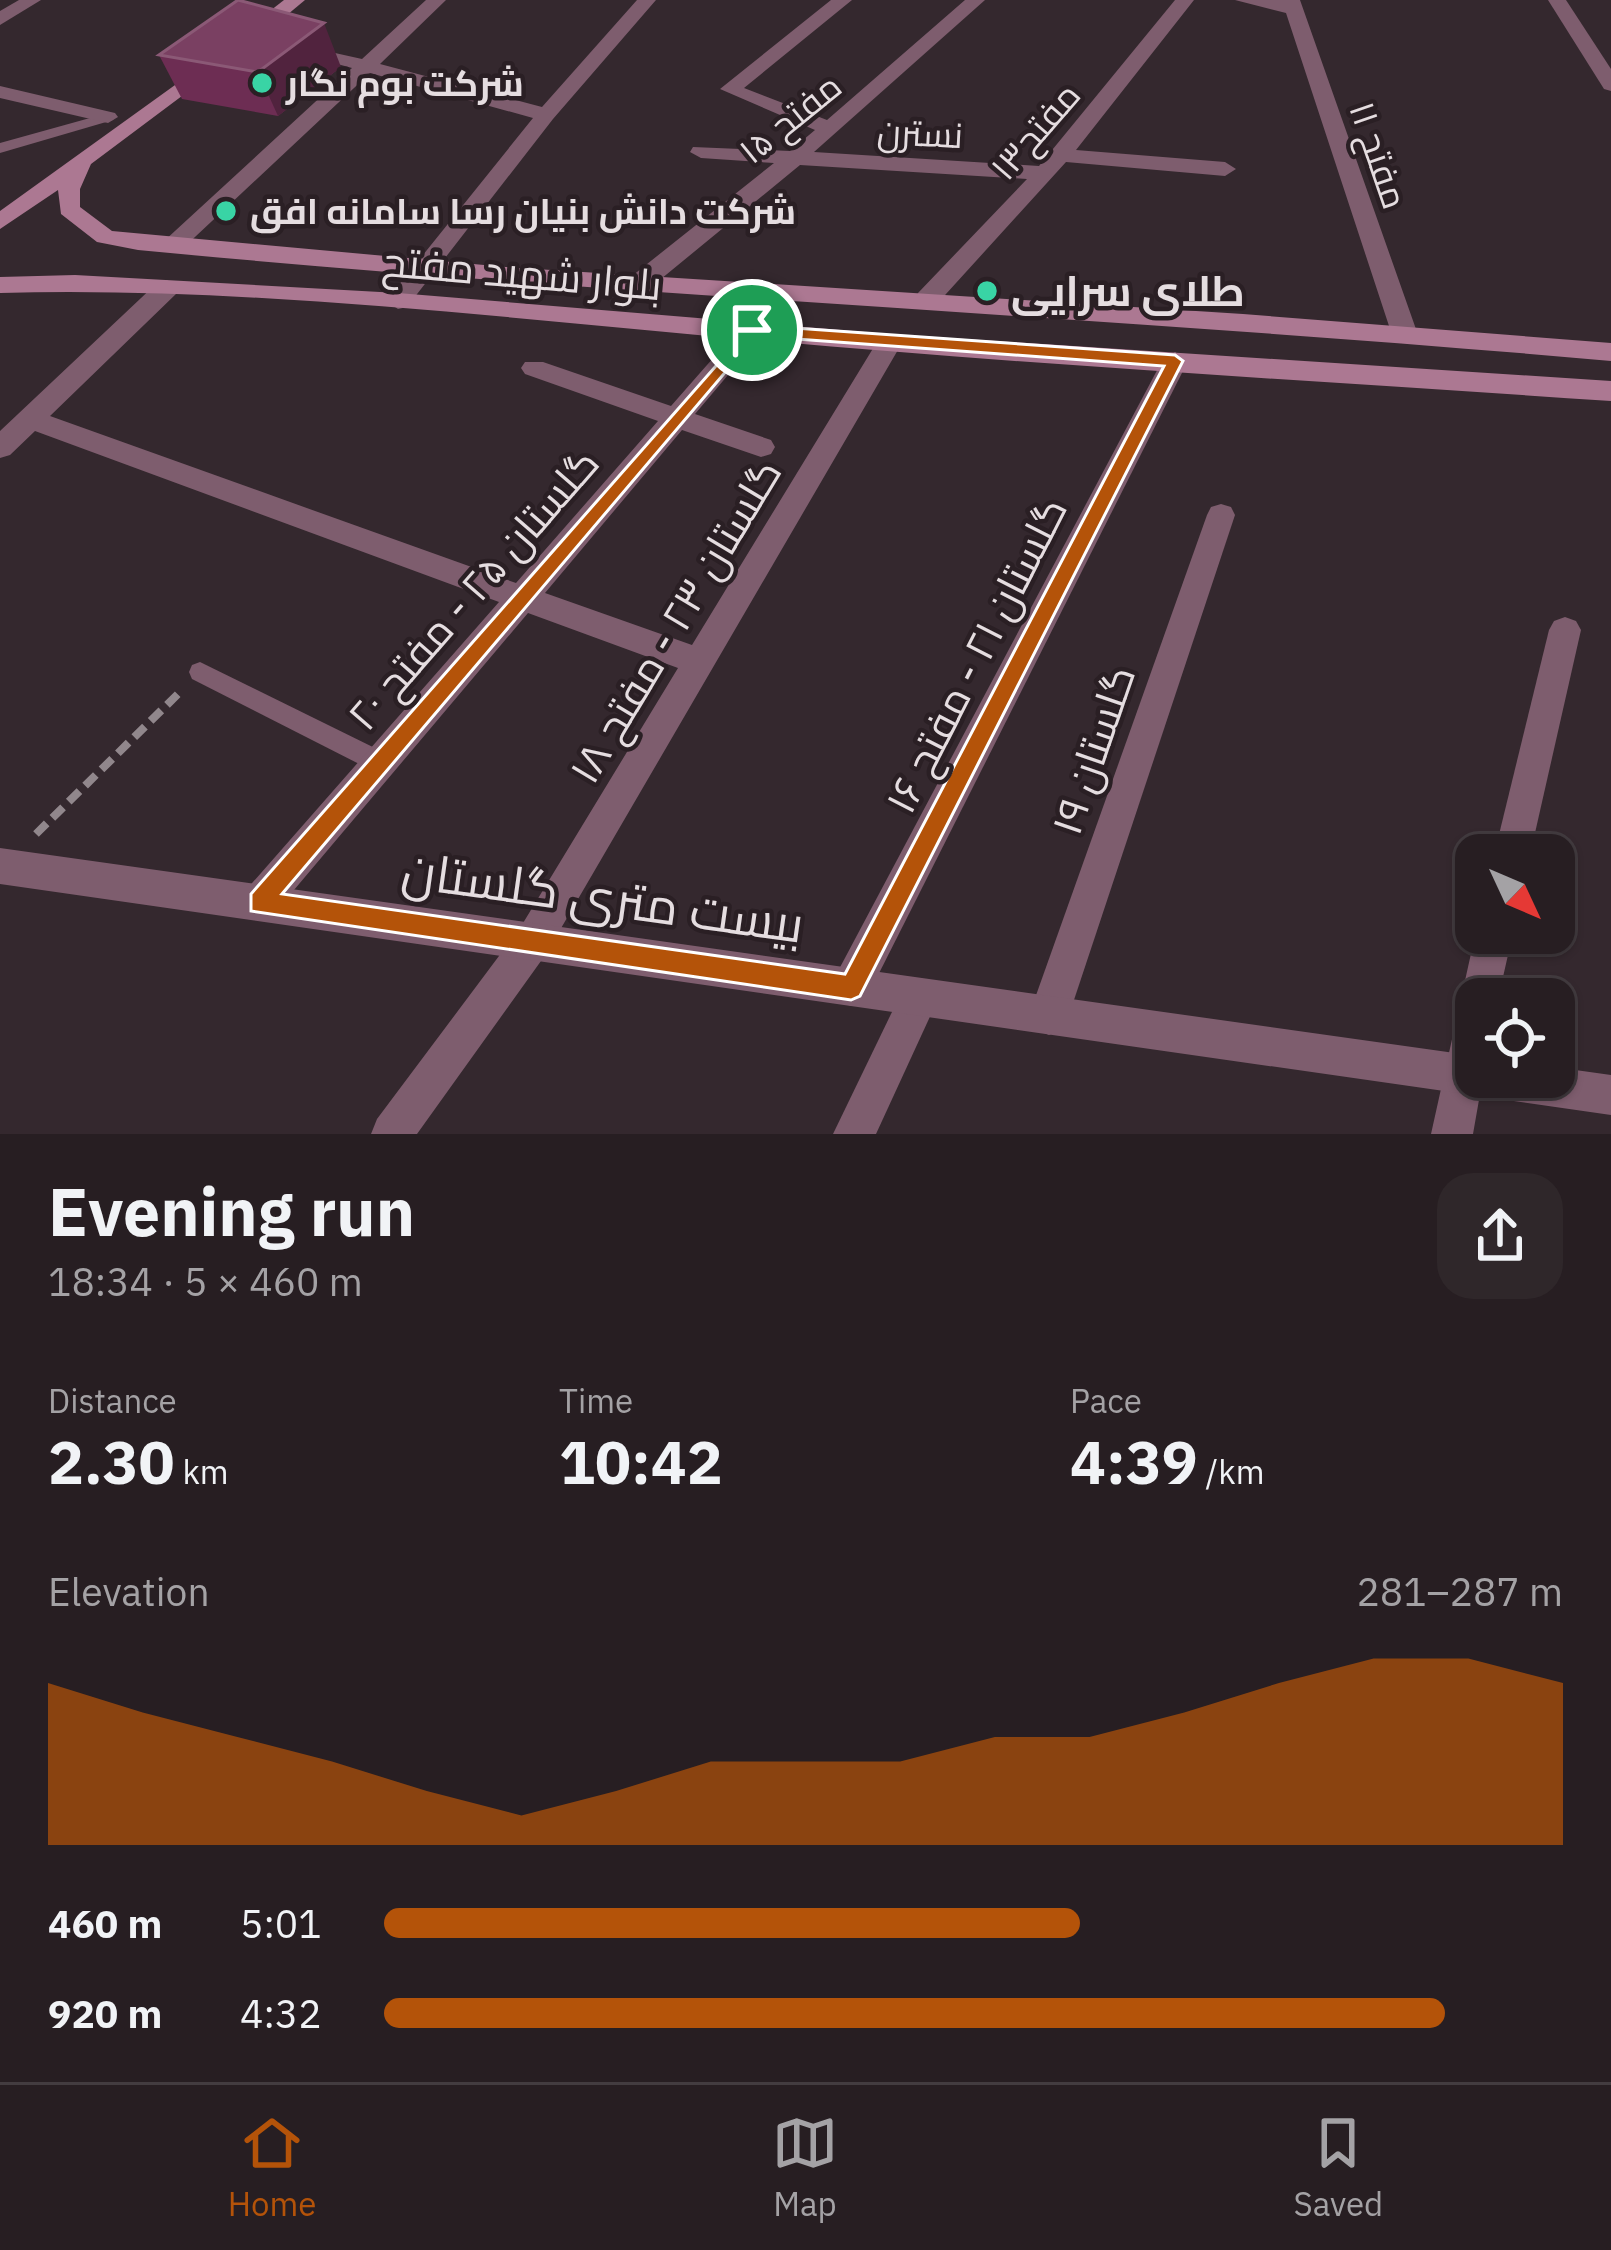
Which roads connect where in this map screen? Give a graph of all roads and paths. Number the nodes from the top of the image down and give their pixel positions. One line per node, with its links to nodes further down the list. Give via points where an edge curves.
1 (296, 0): 10 (main road)
2 (437, 0): 12 (street)
3 (647, 0): 15 (street)
4 (843, 0): 17 (street, via 730,89)
5 (976, 0): 17 (street, مفتح ۱۵)
6 (1185, 0): 20 (street, مفتح۱۳)
7 (1244, 0): 9 (street)
8 (1557, 0): 13 (street)
9 (1292, 4): 35 (street, مفتح ۱۱)
10 (251, 34): 12 (street); 21 (main road)
11 (203, 43): 16 (main road)
12 (364, 65): 15 (street); 27 (street)
13 (1611, 85)
14 (0, 92): 16 (street)
15 (546, 115): 28 (street)
16 (109, 117): 18 (lane); 25 (main road)
17 (830, 129): 22 (street, مفتح ۱۵)
18 (0, 148)
19 (701, 152): 22 (street, نسترن)
20 (1061, 155): 23 (street); 24 (street, مفتح۱۳)
21 (83, 159): 26 (main road); 27 (main road, بلوار شهید مفتح, via 68,209 105,237)
22 (793, 159): 24 (street, نسترن); 29 (street, مفتح ۱۵)
23 (1225, 169)
24 (1044, 173): 32 (street, مفتح۱۳)
25 (0, 196)
26 (0, 222)
27 (171, 247): 28 (main road, بلوار شهید مفتح)
28 (425, 266): 29 (main road, بلوار شهید مفتح); 33 (street)
29 (641, 282): 32 (main road, بلوار شهید مفتح)
30 (0, 285): 31 (main road, بلوار شهید مفتح)
31 (167, 289): 33 (main road, بلوار شهید مفتح); 42 (street)
32 (926, 299): 35 (main road, بلوار شهید مفتح)
33 (398, 301): 34 (main road, بلوار شهید مفتح)
34 (752, 330): 36 (main road, بلوار شهید مفتح); 41 (street, گلستان ۲۵ - مفتح ۲۰)
35 (1404, 332): 37 (main road, بلوار شهید مفتح)
36 (890, 343): 38 (main road, بلوار شهید مفتح); 48 (street, گلستان ۲۳ - مفتح ۱۸)
37 (1611, 352)
38 (1175, 361): 40 (main road, بلوار شهید مفتح); 55 (street, گلستان ۲۱ - مفتح ۱۶)
39 (534, 368): 41 (street)
40 (1611, 391)
41 (677, 418): 43 (street); 46 (street, گلستان ۲۵ - مفتح ۲۰)
42 (30, 419): 44 (street); 46 (street)
43 (761, 447)
44 (0, 448)
45 (1221, 515): 57 (street, گلستان ۱۹)
46 (521, 598): 48 (street); 50 (street, گلستان ۲۵ - مفتح ۲۰)
47 (1565, 630): 51 (street)
48 (699, 662): 54 (street, گلستان ۲۳ - مفتح ۱۸)
49 (200, 672): 50 (lane); 52 (path)
50 (379, 762): 53 (street, گلستان ۲۵ - مفتح ۲۰)
51 (1517, 834)
52 (1, 867): 53 (street, بیست متری گلستان)
53 (259, 903): 54 (street, بیست متری گلستان)
54 (533, 941): 55 (street, بیست متری گلستان); 62 (street, گلستان ۲۳ - مفتح ۱۸)
55 (851, 987): 56 (street, بیست متری گلستان)
56 (920, 997): 57 (street, بیست متری گلستان); 63 (street)
57 (1049, 1015): 58 (street, بیست متری گلستان)
58 (1455, 1073)
59 (1575, 1090): 60 (street, بیست متری گلستان)
60 (1611, 1095)
61 (1466, 1098): 64 (street)
62 (392, 1134)
63 (854, 1134)
64 (1452, 1134)

